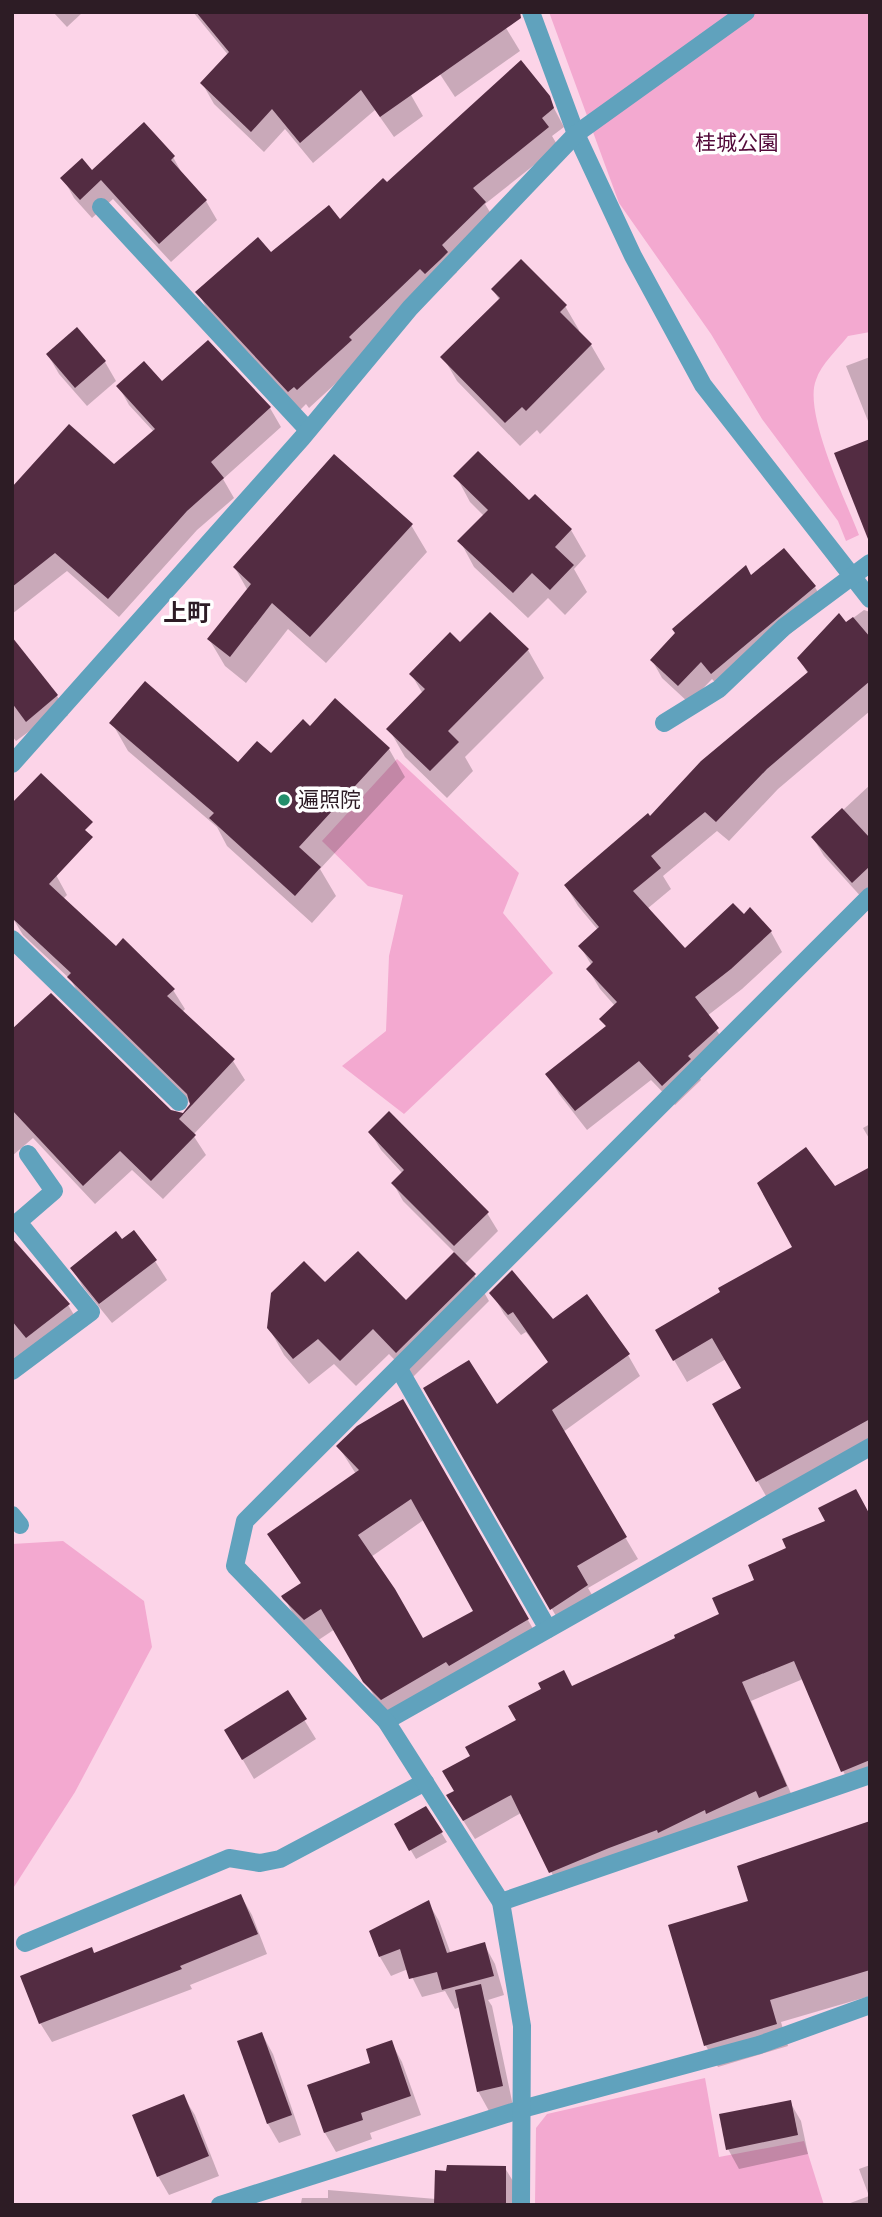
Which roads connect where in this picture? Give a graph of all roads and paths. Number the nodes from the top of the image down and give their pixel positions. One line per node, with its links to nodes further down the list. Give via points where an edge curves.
1 (531, 12): 3 (street)
2 (746, 12): 3 (street)
3 (576, 134): 5 (street, via 410,308); 7 (street, via 633,256 703,385)
4 (101, 207): 5 (street)
5 (308, 430): 10 (street)
6 (870, 563): 7 (street)
7 (851, 575): 8 (street); 9 (street, via 783,628 719,690)
8 (870, 599)
9 (664, 723)
10 (12, 764)
11 (870, 897): 15 (street)
12 (12, 939): 13 (street)
13 (179, 1102)
14 (28, 1154): 16 (street, via 54,1191 18,1222 91,1312)
15 (399, 1369): 18 (street); 19 (street, via 245,1521 235,1566)
16 (12, 1371)
17 (870, 1447): 18 (street)
18 (548, 1629): 19 (street)
19 (386, 1721): 21 (street)
20 (870, 1775): 22 (street)
21 (425, 1782): 22 (street); 23 (street, via 280,1858 260,1863 229,1858)
22 (501, 1902): 25 (street, via 522,2026)
23 (25, 1943)
24 (870, 2005): 25 (street, via 759,2045)
25 (522, 2109): 26 (street); 27 (street)
26 (220, 2205)
27 (521, 2205)

